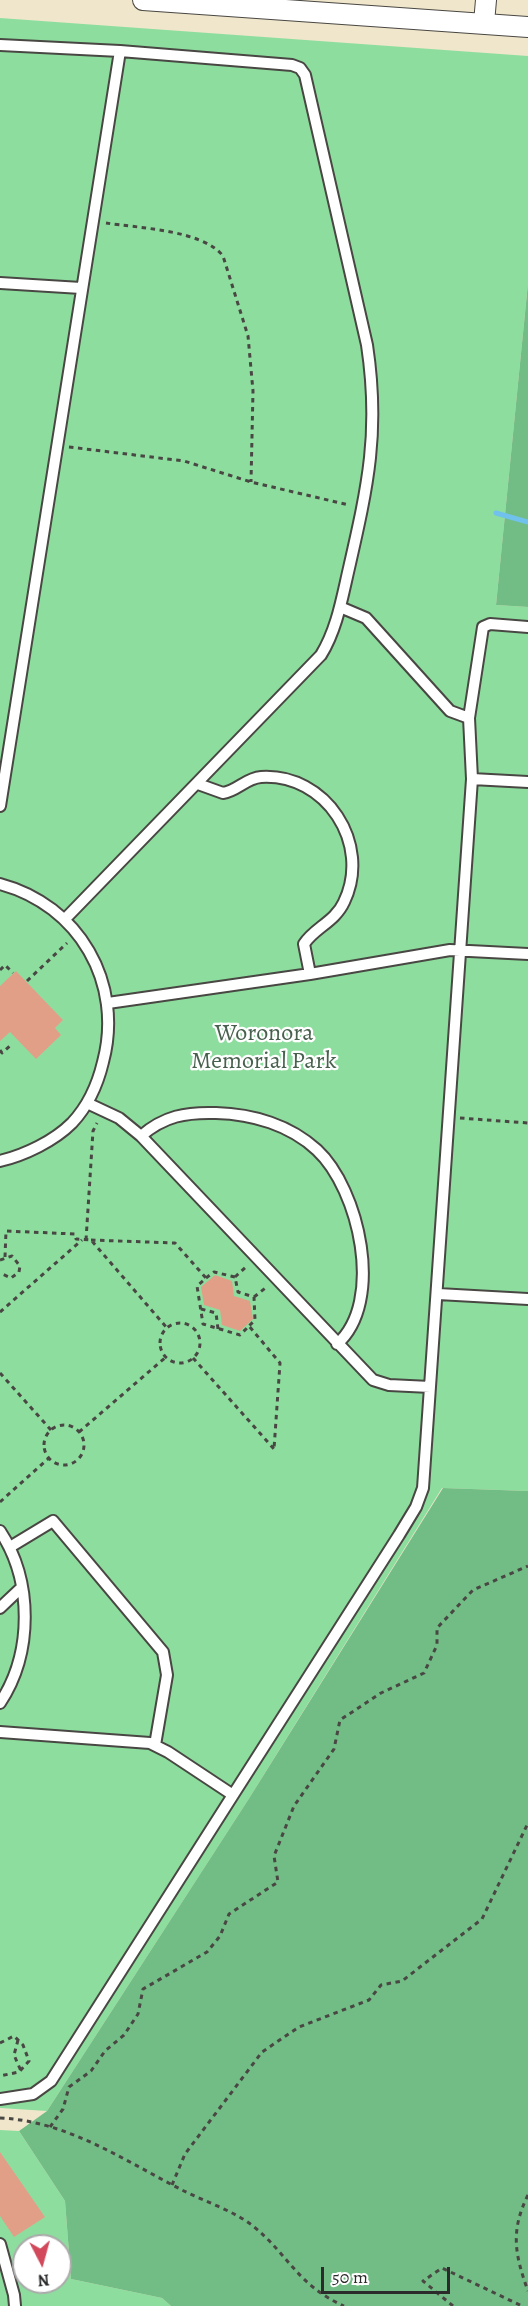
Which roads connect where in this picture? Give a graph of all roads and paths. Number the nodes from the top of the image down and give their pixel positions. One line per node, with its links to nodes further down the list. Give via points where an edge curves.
1 (143, 0): 3 (street)
2 (486, 0): 3 (street)
3 (484, 23): 4 (street)
4 (528, 27)
5 (0, 45): 6 (lane)
6 (120, 51): 7 (lane); 12 (lane, via 292,65 305,75 372,378 373,446)
7 (92, 220): 9 (lane); 11 (path, via 198,238 223,256 248,336 253,391)
8 (0, 283): 9 (lane)
9 (81, 288): 10 (lane)
10 (57, 446): 11 (path, via 184,461); 19 (lane)
11 (251, 482): 12 (path)
12 (363, 508): 13 (lane)
13 (340, 607): 15 (lane, via 366,618 450,711); 18 (lane, via 330,638 312,667)
14 (528, 627): 15 (lane, via 483,627)
15 (469, 718): 16 (lane)
16 (472, 779): 17 (lane); 23 (lane)
17 (528, 782)
18 (198, 784): 21 (lane); 27 (lane, via 223,794 257,778 283,781 320,796 343,823 352,854 351,884 335,916 304,944)
19 (0, 806)
20 (0, 884): 21 (lane, via 33,896)
21 (65, 919): 22 (lane)
22 (77, 934): 28 (path); 29 (lane, via 95,961)
23 (460, 950): 24 (lane); 27 (lane); 34 (lane)
24 (528, 954)
25 (0, 970): 26 (path, via 5,965)
26 (13, 973)
27 (310, 974): 29 (lane)
28 (27, 981)
29 (108, 1003): 32 (lane, via 106,1052)
30 (11, 1045): 31 (path, via 2,1053)
31 (0, 1050)
32 (87, 1103): 33 (lane); 37 (lane, via 57,1135)
33 (103, 1110): 36 (lane); 38 (path, via 93,1131)
34 (449, 1118): 35 (path); 44 (lane)
35 (528, 1123)
36 (141, 1136): 53 (lane); 53 (lane, via 159,1122 177,1115 234,1114 285,1128 323,1156 352,1210 362,1256 358,1308 351,1328)
37 (0, 1161)
38 (86, 1240): 40 (path, via 76,1239 75,1234 6,1231); 43 (path, via 176,1243); 47 (path); 50 (path)
39 (0, 1253): 40 (path)
40 (6, 1254): 41 (path); 42 (path, via 18,1260 20,1269 11,1278)
41 (0, 1260)
42 (0, 1274)
43 (206, 1278): 46 (path, via 197,1286); 49 (path, via 214,1272 235,1277 238,1292 254,1297 255,1320)
44 (438, 1294): 45 (lane); 57 (lane)
45 (528, 1299)
46 (200, 1309): 48 (path); 51 (path, via 216,1313)
47 (0, 1312)
48 (203, 1324): 51 (path); 52 (path)
49 (249, 1326): 51 (path, via 240,1335); 55 (path, via 280,1363 273,1449)
50 (167, 1328): 52 (path, via 183,1323); 54 (path, via 160,1343)
51 (218, 1329)
52 (195, 1330): 55 (path, via 200,1347)
53 (338, 1344): 57 (lane, via 378,1383)
54 (166, 1357): 55 (path, via 181,1363); 59 (path)
55 (193, 1358)
56 (0, 1373): 58 (path)
57 (430, 1387): 70 (lane, via 425,1477 416,1507)
58 (51, 1430): 59 (path, via 65,1425); 60 (path, via 44,1446)
59 (79, 1432): 60 (path, via 84,1447 79,1459 67,1464)
60 (49, 1458): 61 (path)
61 (0, 1502)
62 (0, 1531): 63 (lane)
63 (10, 1547): 65 (lane); 69 (lane, via 53,1521 127,1611 158,1642 167,1669)
64 (528, 1566): 78 (path, via 473,1590 437,1628 437,1645 424,1673 381,1693 340,1720 334,1749 294,1806 274,1856 278,1882 229,1914 220,1936 207,1952 143,1989 138,2014 124,2035 105,2051 91,2071 69,2087 63,2109)
65 (21, 1588): 66 (lane); 67 (lane, via 22,1647 12,1682)
66 (0, 1608)
67 (0, 1703)
68 (0, 1732): 69 (lane)
69 (155, 1745): 70 (lane)
70 (233, 1795): 76 (lane, via 51,2081 33,2094)
71 (528, 1823): 79 (path, via 482,1919 402,1981 381,1984 369,2000 299,2027 261,2052 184,2154)
72 (18, 2040): 73 (path, via 12,2036); 74 (path, via 14,2057); 74 (path, via 29,2061)
73 (0, 2043)
74 (21, 2071): 75 (path)
75 (0, 2076)
76 (0, 2099)
77 (0, 2118): 78 (path, via 20,2118)
78 (50, 2127): 79 (path, via 109,2150)
79 (172, 2185): 84 (path, via 253,2225 306,2284)
80 (528, 2195): 82 (path, via 514,2246)
81 (0, 2244): 83 (lane)
82 (528, 2291)
83 (15, 2306)
84 (344, 2306)
85 (453, 2306): 86 (path, via 423,2281 442,2268)
86 (522, 2306)

